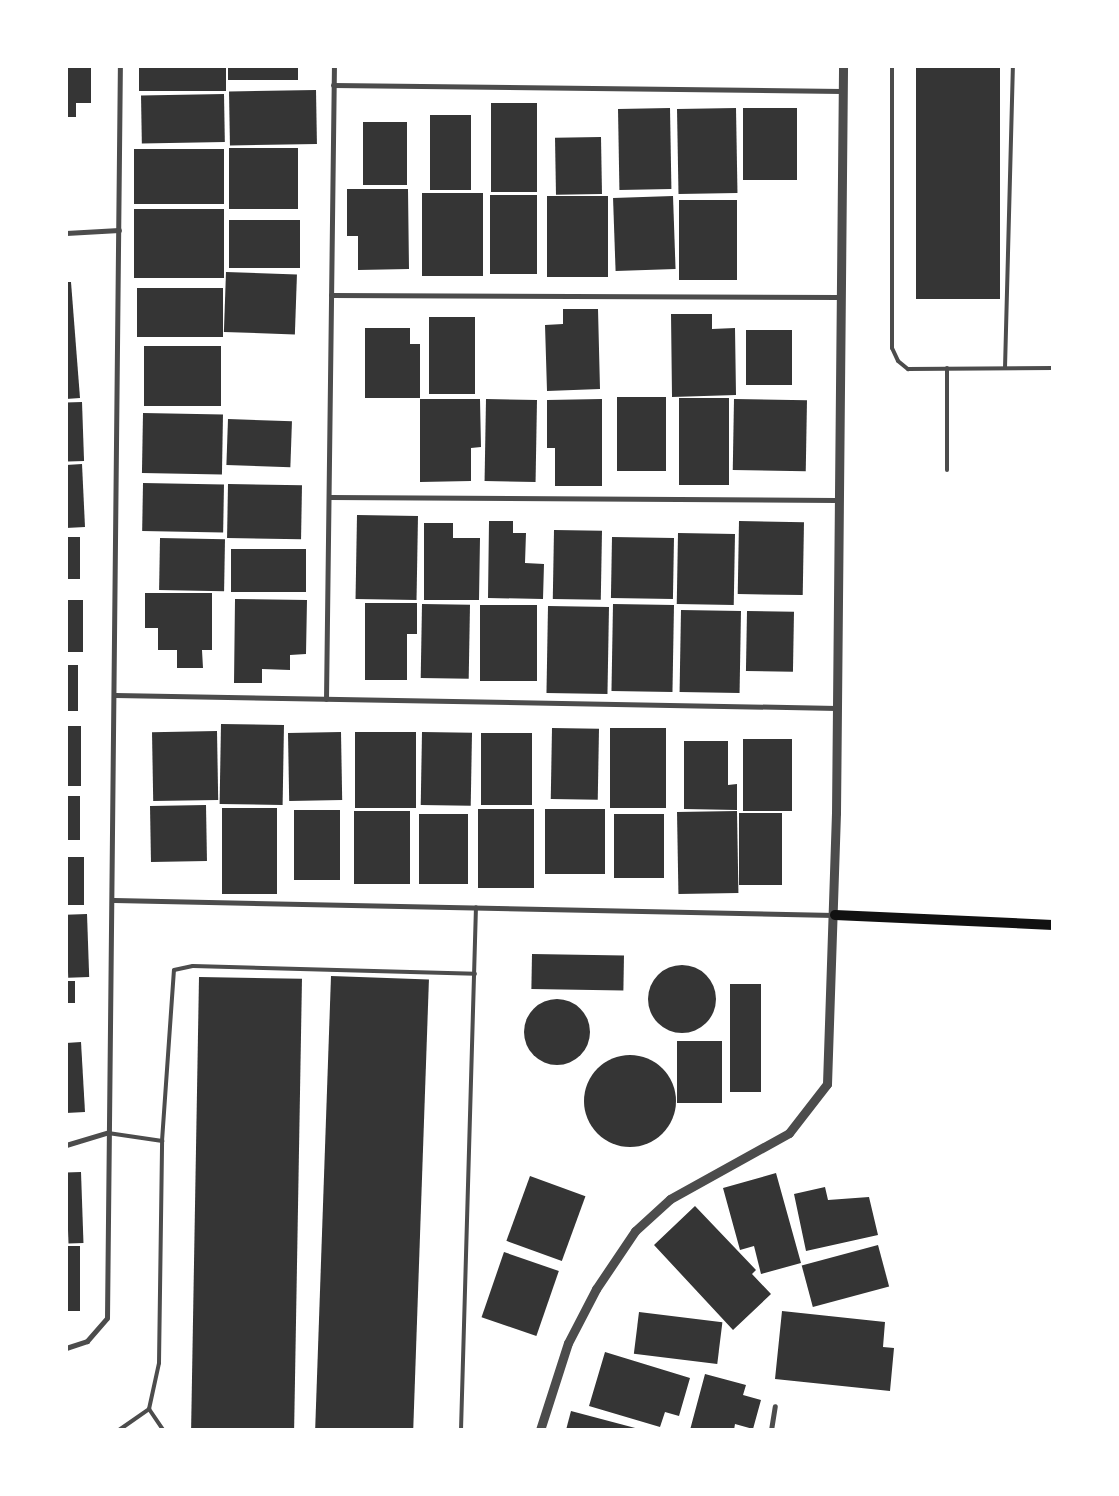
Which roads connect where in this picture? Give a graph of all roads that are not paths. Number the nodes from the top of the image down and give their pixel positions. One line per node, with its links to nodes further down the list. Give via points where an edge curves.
1 (120, 66): 8 (street)
2 (334, 66): 6 (street)
3 (843, 66): 7 (street)
4 (892, 66): 12 (lane, via 892,348 908,369)
5 (1013, 66): 13 (lane)
6 (333, 86): 7 (street); 10 (street)
7 (842, 91): 11 (street)
8 (119, 230): 9 (street); 18 (street)
9 (66, 233)
10 (331, 295): 11 (street); 16 (street)
11 (839, 298): 17 (street)
12 (946, 368): 13 (lane); 15 (lane)
13 (1005, 368): 14 (lane)
14 (1053, 368)
15 (947, 470)
16 (329, 497): 17 (street); 19 (street)
17 (836, 500): 20 (street)
18 (116, 695): 19 (street); 21 (street)
19 (326, 699): 20 (street)
20 (838, 708): 23 (street)
21 (114, 900): 22 (street); 26 (street, via 111,1111)
22 (476, 907): 23 (street); 25 (lane)
23 (835, 915): 24 (main road); 35 (street, via 827,1084 789,1132 670,1200 635,1231 568,1343)
24 (1053, 925)
25 (475, 974): 27 (lane, via 193,966 174,970); 34 (lane)
26 (106, 1133): 27 (lane); 28 (street); 29 (street, via 107,1318 87,1341)
27 (162, 1141): 31 (lane, via 159,1363)
28 (66, 1146)
29 (66, 1348)
30 (775, 1406): 36 (street)
31 (149, 1409): 32 (lane); 33 (lane)
32 (120, 1430)
33 (163, 1430)
34 (461, 1430)
35 (540, 1430)
36 (771, 1430)

